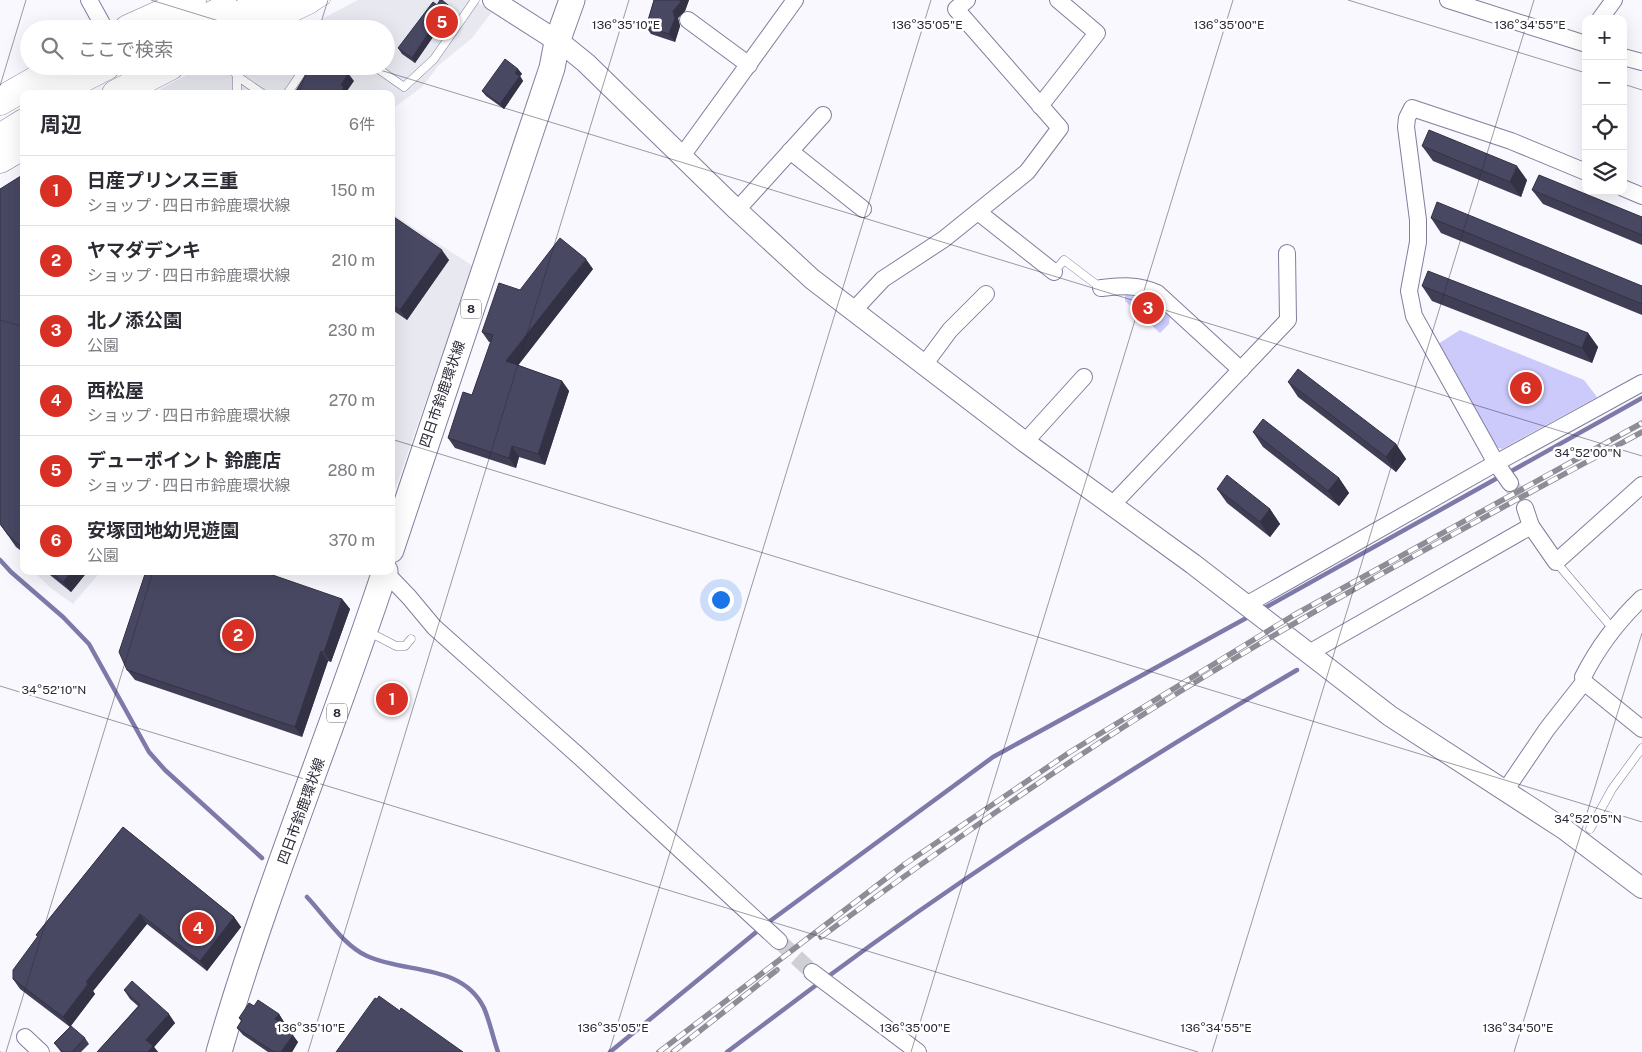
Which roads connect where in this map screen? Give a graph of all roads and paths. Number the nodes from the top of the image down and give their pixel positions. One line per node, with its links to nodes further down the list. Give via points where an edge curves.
1 (89, 0): 17 (street)
2 (192, 0): 18 (highway)
3 (244, 0): 19 (highway)
4 (270, 0): 20 (highway)
5 (326, 0): 15 (lane)
6 (475, 0): 32 (lane, via 434,59 404,87)
7 (493, 0): 24 (street)
8 (572, 0): 24 (main road, 四日市鈴鹿環状線 / 8)
9 (583, 0): 24 (main road, 四日市鈴鹿環状線 / 8)
10 (795, 0): 27 (street)
11 (968, 0): 41 (street, via 956,9)
12 (1058, 0): 41 (street, via 1097,33)
13 (1448, 0): 23 (street)
14 (1614, 0): 16 (street)
15 (308, 5): 21 (highway)
16 (1603, 15)
17 (100, 20)
18 (148, 20)
19 (203, 20)
20 (228, 20)
21 (270, 20)
22 (688, 20): 27 (street)
23 (1582, 40)
24 (561, 44): 49 (street, via 586,63); 72 (main road, 四日市鈴鹿環状線 / 8)
25 (1627, 58): 26 (street)
26 (1642, 62)
27 (749, 65): 49 (street)
28 (45, 75): 40 (highway)
29 (89, 75): 35 (highway)
30 (148, 75): 34 (highway)
31 (300, 75): 39 (lane)
32 (387, 75)
33 (237, 76): 37 (lane); 38 (lane)
34 (131, 82): 36 (highway)
35 (60, 90)
36 (96, 90)
37 (237, 90)
38 (257, 90)
39 (290, 90)
40 (0, 101)
41 (1040, 106): 56 (street, via 1060,128 1027,172)
42 (20, 112): 44 (highway)
43 (823, 115): 48 (street)
44 (0, 124)
45 (20, 126): 46 (highway)
46 (0, 138)
47 (20, 147): 50 (highway)
48 (790, 151): 54 (street); 55 (street)
49 (682, 156): 55 (street)
50 (0, 159)
51 (1582, 170): 67 (street, via 1511,141 1412,108 1408,118 1406,127 1418,220 1418,242 1408,291 1414,316)
52 (1627, 190): 53 (street)
53 (1642, 196)
54 (863, 209)
55 (737, 210): 61 (street)
56 (978, 212): 58 (street); 61 (street, via 883,279)
57 (1287, 253): 63 (street, via 1288,320)
58 (1054, 272): 59 (lane, via 1064,260)
59 (1101, 288): 63 (street, via 1142,286 1157,293)
60 (986, 294): 62 (street, via 950,330)
61 (853, 311): 62 (street)
62 (924, 365): 66 (street)
63 (1241, 370): 69 (street)
64 (1084, 377): 66 (street)
65 (1642, 383): 67 (street)
66 (1025, 442): 69 (street)
67 (1503, 474): 77 (street)
68 (1642, 485): 73 (street)
69 (1112, 505): 77 (street)
70 (1525, 508): 71 (street)
71 (1531, 526): 73 (street); 81 (street)
72 (395, 539)
73 (1556, 562): 79 (lane)
74 (383, 575): 78 (main road, 四日市鈴鹿環状線 / 8)
75 (393, 575): 88 (street, via 434,627)
76 (1642, 598): 79 (street)
77 (1253, 610): 81 (street)
78 (365, 630): 80 (lane, via 396,646 405,646); 92 (main road, 四日市鈴鹿環状線 / 8, via 271,890)
79 (1614, 630): 82 (street, via 1589,666)
80 (411, 639)
81 (1309, 653): 85 (street, via 1390,716)
82 (1584, 682): 83 (street); 85 (street)
83 (1642, 729)
84 (1642, 748): 86 (lane, via 1612,788)
85 (1505, 791): 87 (street, via 1564,829)
86 (1590, 829)
87 (1642, 888)
88 (769, 931)
89 (819, 978): 93 (street)
90 (25, 1037): 91 (street)
91 (41, 1052)
92 (219, 1052)
93 (918, 1052)

